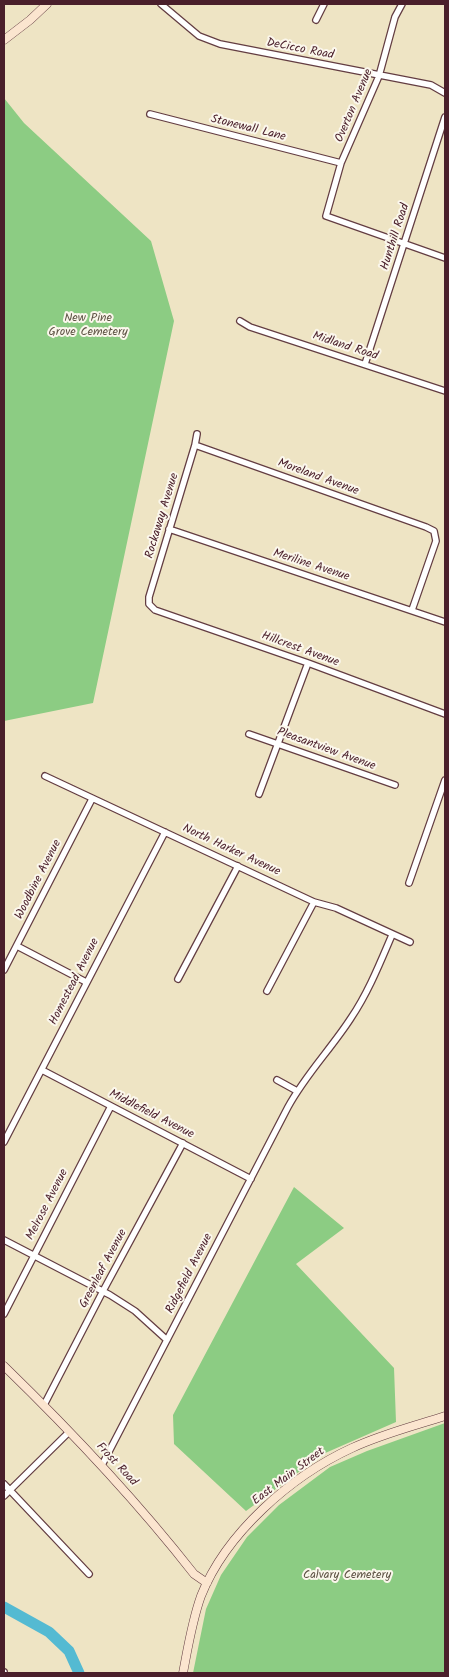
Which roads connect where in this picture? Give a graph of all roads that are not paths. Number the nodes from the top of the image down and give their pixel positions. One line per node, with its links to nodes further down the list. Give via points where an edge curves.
1 (47, 4): 6 (main road)
2 (161, 4): 7 (street, DeCicco Road, via 199,36 220,44)
3 (324, 4): 5 (street)
4 (402, 4): 7 (street, Overton Avenue, via 395,17)
5 (316, 20)
6 (4, 40)
7 (379, 76): 8 (street, DeCicco Road, via 430,84); 13 (street, Overton Avenue)
8 (445, 93)
9 (150, 114): 13 (street, Stonewall Lane)
10 (445, 117): 11 (street, Hunthill Road)
11 (437, 143): 12 (street); 14 (street, Hunthill Road)
12 (445, 145)
13 (341, 163): 14 (street, Overton Avenue, via 326,216)
14 (404, 245): 15 (street); 17 (street, Hunthill Road)
15 (445, 258)
16 (240, 321): 17 (street, Midland Road)
17 (365, 364): 18 (street, Midland Road)
18 (445, 391)
19 (197, 434): 20 (street, Rockaway Avenue)
20 (195, 445): 21 (street, Rockaway Avenue); 23 (street, Moreland Avenue, via 434,531 436,541)
21 (170, 529): 22 (street, Rockaway Avenue); 23 (street, Meriline Avenue)
22 (149, 604): 25 (street, Hillcrest Avenue, via 155,610)
23 (412, 610): 24 (street, Meriline Avenue)
24 (445, 622)
25 (308, 663): 26 (street, Hillcrest Avenue); 28 (street)
26 (445, 714)
27 (249, 734): 28 (street, Pleasantview Avenue)
28 (278, 743): 31 (street, Pleasantview Avenue); 32 (street)
29 (45, 776): 33 (street, North Harker Avenue)
30 (445, 780): 36 (street)
31 (395, 785)
32 (260, 794)
33 (92, 799): 34 (street, North Harker Avenue); 40 (street, Woodbine Avenue)
34 (165, 832): 35 (street, North Harker Avenue); 43 (street, Homestead Avenue)
35 (238, 866): 37 (street, North Harker Avenue); 42 (street)
36 (409, 883)
37 (314, 902): 38 (street, North Harker Avenue, via 336,908); 44 (street)
38 (392, 935): 39 (street, North Harker Avenue); 47 (street, Ridgefield Avenue, via 366,994)
39 (410, 942)
40 (17, 946): 41 (street, Woodbine Avenue); 43 (street)
41 (4, 970)
42 (178, 979)
43 (86, 982): 45 (street, Homestead Avenue)
44 (267, 990)
45 (42, 1070): 48 (street, Middlefield Avenue); 49 (street, Homestead Avenue)
46 (277, 1080): 47 (street)
47 (297, 1091): 51 (street, Ridgefield Avenue)
48 (111, 1106): 50 (street, Middlefield Avenue); 53 (street, Melrose Avenue)
49 (4, 1142)
50 (183, 1143): 51 (street, Middlefield Avenue); 54 (street, Greenleaf Avenue)
51 (251, 1179): 56 (street, Ridgefield Avenue)
52 (4, 1240): 53 (street)
53 (34, 1255): 54 (street); 55 (street, Melrose Avenue)
54 (103, 1291): 56 (street, via 135,1311); 58 (street, Greenleaf Avenue)
55 (4, 1314)
56 (167, 1340): 61 (street, Ridgefield Avenue)
57 (4, 1366): 58 (main road, Frost Road)
58 (44, 1405): 60 (main road, Frost Road)
59 (445, 1416): 66 (main road, East Main Street, via 358,1445 309,1473 246,1525)
60 (69, 1432): 61 (main road, Frost Road); 63 (street)
61 (102, 1465): 66 (main road, Frost Road, via 146,1513 194,1574)
62 (4, 1484): 63 (street)
63 (10, 1490): 64 (street); 65 (street)
64 (4, 1496)
65 (89, 1574)
66 (207, 1583): 67 (main road, East Main Street, via 195,1615)
67 (183, 1673)

